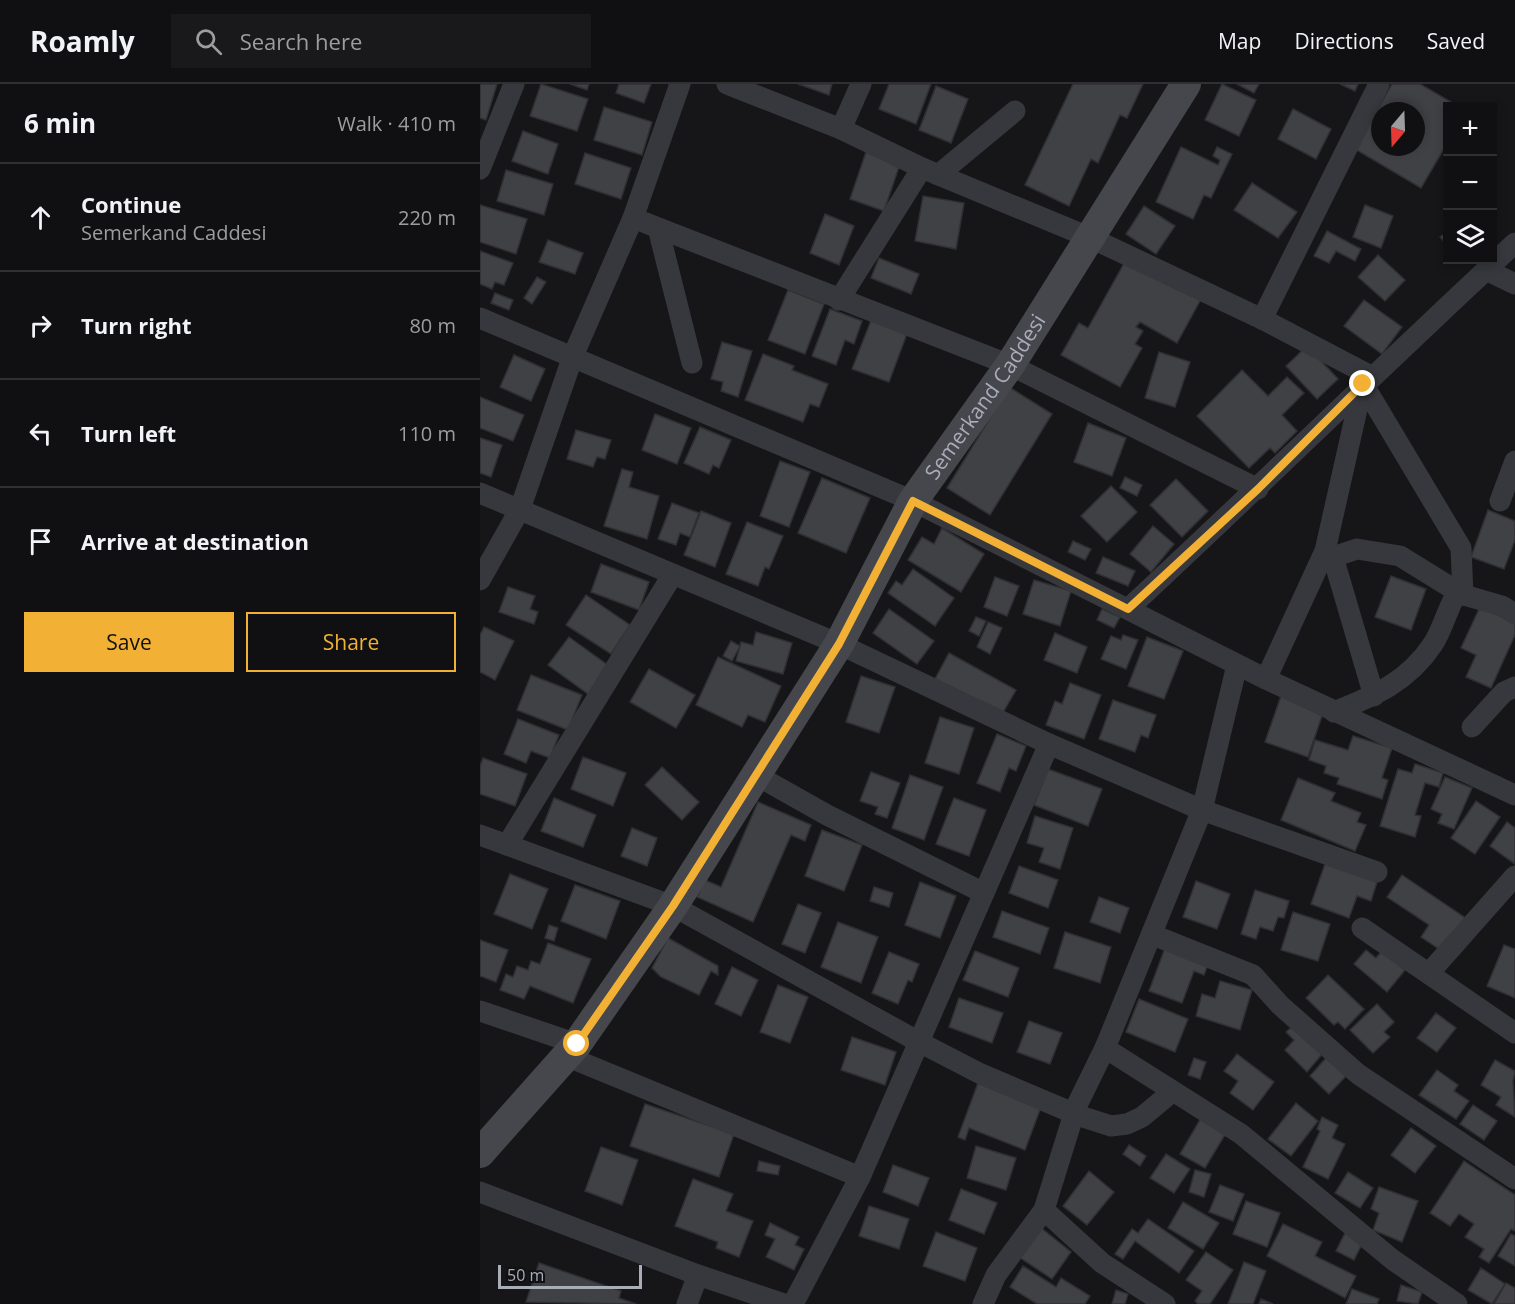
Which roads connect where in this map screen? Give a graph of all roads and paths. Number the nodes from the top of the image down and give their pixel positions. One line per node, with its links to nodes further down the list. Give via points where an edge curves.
1 (514, 84): 9 (street)
2 (680, 84): 11 (street)
3 (727, 84): 8 (street)
4 (861, 84): 8 (street)
5 (1185, 84): 13 (street, Semerkand Caddesi)
6 (1379, 84): 19 (street)
7 (1015, 111): 10 (street)
8 (841, 129): 10 (street)
9 (480, 169)
10 (930, 172): 13 (street); 17 (street)
11 (633, 218): 12 (street); 20 (street)
12 (657, 228): 17 (street); 21 (street)
13 (1091, 238): 19 (street); 22 (street, Semerkand Caddesi)
14 (1515, 243): 15 (street)
15 (1486, 270): 16 (street); 23 (street)
16 (1515, 284)
17 (839, 300): 22 (street)
18 (480, 318): 20 (street)
19 (1262, 319): 23 (street)
20 (573, 356): 27 (street); 29 (street)
21 (692, 363)
22 (1010, 365): 25 (street); 27 (street, Semerkand Caddesi)
23 (1365, 382): 25 (street); 30 (street, via 1325,551); 33 (street, via 1461,548)
24 (1515, 461): 28 (street)
25 (1258, 489): 34 (street)
26 (480, 493): 29 (street)
27 (913, 501): 34 (street); 36 (street, Semerkand Caddesi)
28 (1500, 501)
29 (520, 509): 31 (street); 32 (street)
30 (1327, 559): 33 (street, via 1358,549 1400,556); 38 (street); 40 (street)
31 (673, 574): 36 (street); 48 (street)
32 (480, 580)
33 (1463, 595): 35 (street); 40 (street, via 1457,593 1434,643 1414,667 1385,692)
34 (1128, 609): 37 (street)
35 (1513, 610)
36 (839, 644): 43 (street); 44 (street, Semerkand Caddesi)
37 (1237, 665): 38 (street); 46 (street)
38 (1266, 679): 41 (street)
39 (1515, 687): 42 (street, via 1504,692)
40 (1374, 696): 41 (street)
41 (1334, 712): 45 (street)
42 (1472, 728)
43 (1049, 744): 46 (street); 51 (street)
44 (756, 775): 51 (street); 52 (street, Semerkand Caddesi)
45 (1515, 795)
46 (1202, 810): 49 (street); 54 (street)
47 (480, 835): 48 (street)
48 (507, 845): 52 (street)
49 (1377, 872)
50 (1515, 876): 55 (street)
51 (984, 893): 58 (street)
52 (673, 906): 58 (street); 60 (street, Semerkand Caddesi)
53 (1362, 928): 55 (street)
54 (1153, 936): 59 (street); 65 (street, via 1253,975 1280,1005 1358,1074)
55 (1430, 972): 57 (street)
56 (480, 1011): 60 (street)
57 (1515, 1033)
58 (919, 1042): 62 (street, via 981,1074); 64 (street)
59 (1105, 1048): 61 (street); 62 (street)
60 (572, 1050): 63 (street, Semerkand Caddesi); 64 (street)
61 (1172, 1092): 62 (street, via 1127,1124 1111,1126); 74 (street, via 1241,1134 1393,1260)
62 (1074, 1113): 67 (street)
63 (480, 1153)
64 (860, 1177): 71 (street)
65 (1515, 1179)
66 (480, 1192): 68 (street)
67 (1044, 1210): 72 (street, via 996,1275); 73 (street, via 1102,1263)
68 (698, 1275): 69 (street); 70 (street)
69 (687, 1304)
70 (784, 1304)
71 (793, 1304)
72 (982, 1304)
73 (1165, 1304)
74 (1457, 1304)

